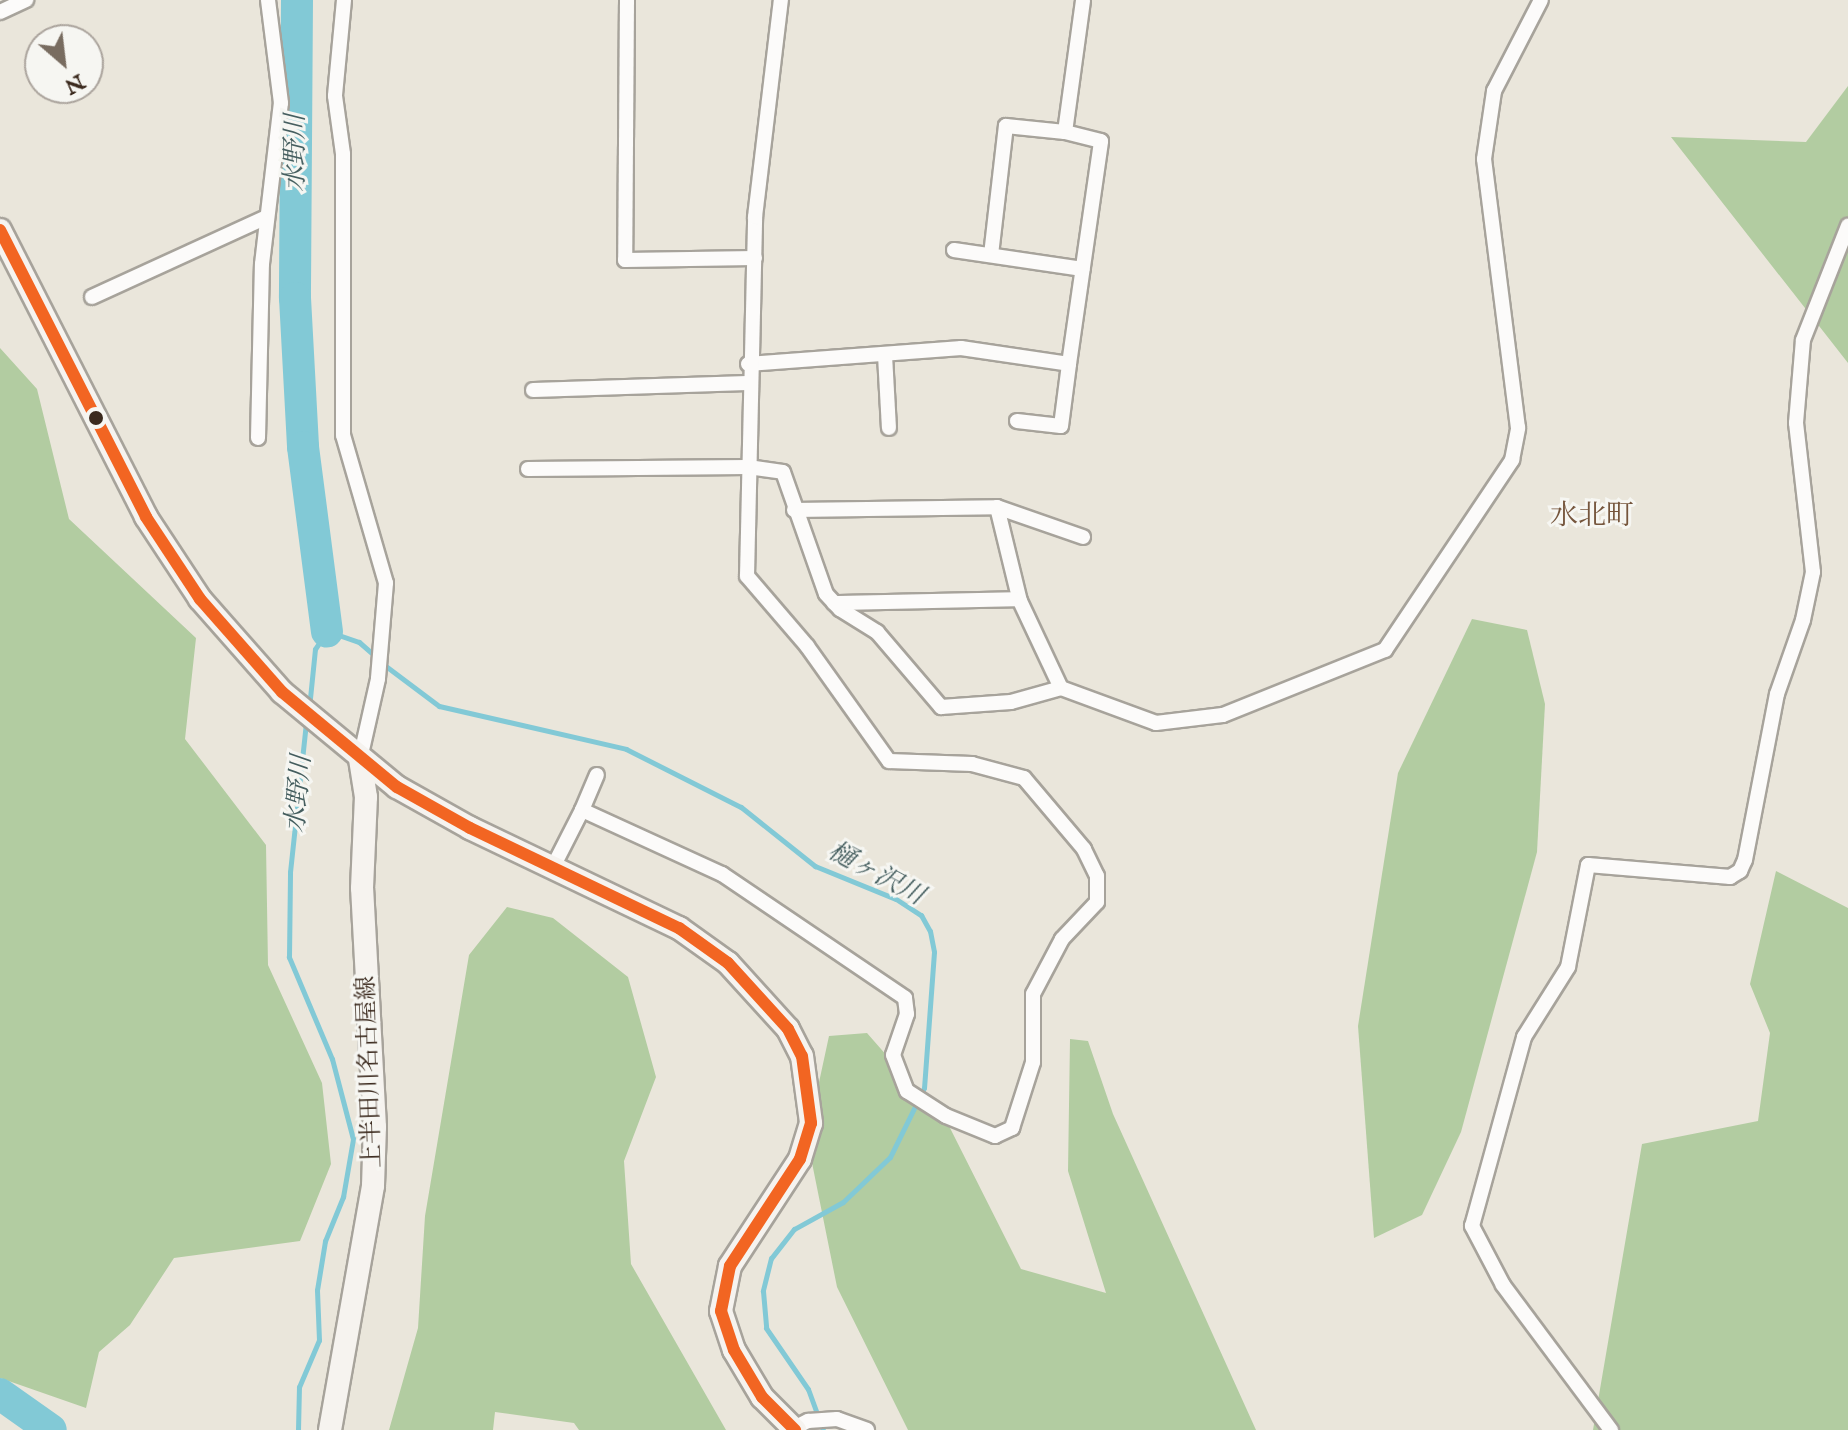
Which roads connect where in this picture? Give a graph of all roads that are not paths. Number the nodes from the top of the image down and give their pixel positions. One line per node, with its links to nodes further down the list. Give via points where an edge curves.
1 (26, 0): 8 (street)
2 (268, 0): 10 (street, via 281,103)
3 (344, 0): 34 (street, via 335,96 343,154 343,435 386,583 378,679)
4 (627, 0): 15 (street, via 625,260)
5 (781, 0): 15 (street, via 755,217)
6 (1083, 0): 9 (street)
7 (1541, 0): 33 (street, via 1494,91 1484,159 1518,428 1512,460 1385,650 1223,715 1156,723)
8 (0, 12)
9 (1065, 132): 14 (street, via 1006,126); 16 (street, via 1101,141)
10 (267, 217): 17 (street); 25 (street)
11 (1848, 226): 41 (street, via 1803,340 1796,423 1813,572 1777,694 1745,860 1730,877 1588,865 1568,967 1524,1037 1472,1226 1503,1285)
12 (0, 230): 34 (main road, via 146,517 200,599 282,692)
13 (954, 250): 14 (street)
14 (991, 255): 16 (street)
15 (755, 258): 19 (street)
16 (1083, 269): 20 (street)
17 (92, 297)
18 (885, 355): 19 (street); 20 (street, via 961,348); 24 (street)
19 (748, 364): 21 (street)
20 (1069, 364): 23 (street, via 1061,426)
21 (748, 383): 22 (street); 26 (street)
22 (533, 390)
23 (1017, 421)
24 (889, 428)
25 (258, 438)
26 (748, 467): 27 (street); 29 (street, via 783,472 790,481); 36 (street, via 747,576 807,646 879,752 889,761 972,764 1024,778 1068,824 1097,876 1097,902 1062,939 1033,994 1033,1062 1012,1128 995,1136 946,1116 907,1091 893,1055 907,1014 905,998 722,874)
27 (528, 469)
28 (997, 507): 29 (street); 30 (street); 31 (street)
29 (794, 510): 32 (street)
30 (1083, 537)
31 (1019, 599): 32 (street); 33 (street)
32 (834, 603): 33 (street, via 877,632 941,707 1011,702)
33 (1061, 688)
34 (360, 759): 37 (main road, via 397,787); 39 (main road, 上半田川名古屋線, via 366,797 362,888 375,1127 373,1186)
35 (597, 775): 36 (street)
36 (582, 810): 37 (street)
37 (552, 869): 38 (main road, via 679,928 728,963 765,999 802,1056 811,1123 778,1197 736,1254 721,1311 734,1350 762,1397)
38 (799, 1426): 40 (street, via 837,1419)
39 (330, 1430)
40 (867, 1430)
41 (1611, 1430)

